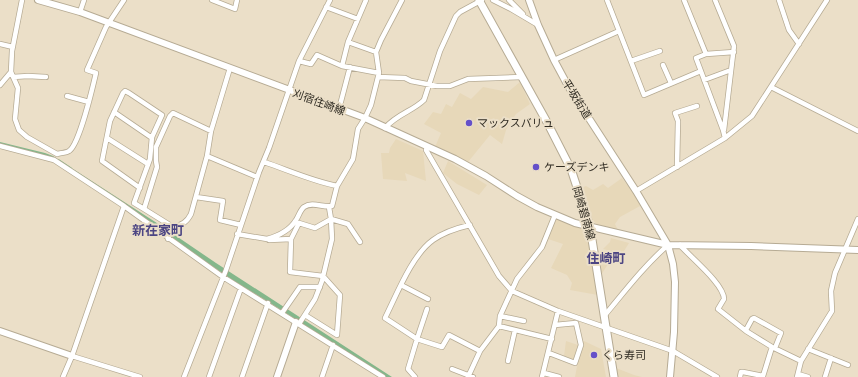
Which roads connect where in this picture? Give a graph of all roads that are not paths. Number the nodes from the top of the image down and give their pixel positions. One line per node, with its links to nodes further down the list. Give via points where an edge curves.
1 (22, 0): 29 (street)
2 (38, 0): 20 (street, 刈宿住崎線)
3 (84, 0): 20 (street)
4 (124, 0): 23 (street)
5 (212, 0): 6 (street, via 235,9)
6 (237, 0)
7 (330, 0): 19 (street)
8 (366, 0): 21 (street)
9 (402, 0): 31 (street)
10 (480, 0): 46 (main road, 岡崎碧南線); 50 (street, via 456,16 440,51)
11 (494, 0): 22 (street)
12 (509, 0): 22 (street)
13 (529, 0): 24 (street, 平坂街道)
14 (607, 0): 25 (street)
15 (684, 0): 33 (street)
16 (715, 0): 32 (street, via 734,46)
17 (779, 0): 28 (street, via 789,30)
18 (827, 0): 28 (street)
19 (326, 7): 21 (street); 36 (street)
20 (80, 12): 23 (street, 刈宿住崎線)
21 (358, 19): 26 (street)
22 (530, 21): 24 (street)
23 (108, 23): 40 (street, 刈宿住崎線); 54 (street, via 87,70 96,73)
24 (538, 26): 34 (street, 平坂街道)
25 (619, 31): 34 (street); 35 (street)
26 (348, 42): 31 (street); 38 (street)
27 (0, 44): 29 (street)
28 (799, 44): 51 (street)
29 (13, 47): 43 (street)
30 (660, 51): 35 (street)
31 (376, 52): 44 (street)
32 (734, 52): 33 (street); 41 (street)
33 (706, 54): 42 (street, via 696,58)
34 (554, 60): 77 (street, 平坂街道)
35 (631, 61): 48 (street, via 644,95)
36 (299, 62): 38 (street, via 311,64 317,56); 52 (street)
37 (663, 65): 48 (street)
38 (342, 66): 39 (street)
39 (350, 67): 44 (street); 56 (street)
40 (230, 68): 52 (street, 刈宿住崎線); 61 (street)
41 (731, 70): 47 (street); 60 (street)
42 (701, 71): 47 (street); 48 (street)
43 (12, 75): 45 (street); 49 (street); 68 (street, via 18,88 15,119 19,130)
44 (379, 75): 50 (street, via 405,78); 58 (street)
45 (46, 77)
46 (522, 77): 50 (street, via 468,79 450,86); 87 (main road, 岡崎碧南線, via 571,169)
47 (704, 80): 60 (street)
48 (671, 83)
49 (0, 84)
50 (429, 85): 59 (street, via 426,97 419,105 394,119)
51 (771, 87): 62 (street); 65 (street, via 752,116)
52 (289, 91): 56 (street, 刈宿住崎線); 71 (street)
53 (67, 96): 54 (street)
54 (89, 102): 68 (street, via 74,145 68,152)
55 (697, 106): 73 (street, via 675,113 678,122)
56 (339, 109): 58 (street, 刈宿住崎線)
57 (114, 112): 63 (street); 64 (street); 64 (street, via 125,91 149,106 162,115)
58 (365, 118): 59 (street, 刈宿住崎線); 75 (street, via 358,129 353,159)
59 (385, 128): 67 (street, 刈宿住崎線)
60 (724, 130): 65 (street)
61 (211, 131): 69 (street); 81 (street, via 173,113 170,116 156,147 157,168)
62 (858, 131)
63 (107, 138): 72 (street); 76 (street, via 102,161)
64 (152, 138): 72 (street)
65 (725, 138): 73 (street)
66 (0, 146): 70 (street)
67 (427, 147): 82 (street, 刈宿住崎線, via 472,168 517,196); 85 (street, via 426,150)
68 (57, 154): 70 (street)
69 (207, 156): 74 (street); 78 (street)
70 (54, 160): 79 (street)
71 (264, 162): 74 (street); 75 (street)
72 (148, 164): 76 (street)
73 (677, 167): 77 (street)
74 (257, 177): 86 (street)
75 (337, 186): 80 (street, via 332,206)
76 (140, 188): 81 (street, via 134,203)
77 (636, 191): 94 (street, 平坂街道)
78 (196, 197): 86 (street, via 223,201 220,220); 88 (street, via 187,220)
79 (124, 206): 90 (street); 130 (street)
80 (329, 207): 83 (street); 89 (street, via 313,204 304,207 291,226 272,238)
81 (144, 209): 88 (street)
82 (555, 215): 87 (street, 刈宿住崎線); 103 (street, via 542,247 517,279)
83 (332, 219): 91 (street, via 315,228 300,223); 93 (street, via 348,224); 98 (street, via 332,239)
84 (858, 219): 96 (street)
85 (470, 224): 100 (street, via 448,231 432,240 413,262); 103 (street, via 499,276)
86 (241, 225): 89 (street)
87 (590, 227): 94 (street, 刈宿住崎線); 110 (main road, 岡崎碧南線)
88 (173, 228): 90 (street)
89 (237, 234): 99 (street)
90 (168, 238): 99 (street)
91 (291, 239): 92 (street); 98 (street, via 290,272)
92 (269, 240)
93 (360, 242)
94 (668, 245): 95 (street, 刈宿住崎線); 110 (street); 127 (street, via 675,282)
95 (680, 245): 96 (street, 刈宿住崎線); 120 (street, via 713,278 722,291 724,299 718,309)
96 (846, 250): 97 (street, 刈宿住崎線); 126 (street, via 835,273 831,291 832,311)
97 (858, 250)
98 (324, 276): 101 (street); 109 (street, via 340,295 337,335)
99 (223, 277): 102 (street); 141 (street)
100 (401, 285): 104 (street); 122 (street, via 385,318)
101 (320, 287): 108 (street, via 300,287); 109 (street)
102 (241, 288): 105 (street); 142 (street)
103 (512, 291): 107 (street); 111 (street)
104 (428, 299)
105 (268, 304): 108 (street); 143 (street)
106 (427, 309): 122 (street)
107 (558, 311): 112 (street); 116 (street)
108 (282, 313): 114 (street)
109 (305, 315): 114 (street)
110 (604, 315): 118 (main road, 岡崎碧南線)
111 (500, 316): 113 (street); 117 (street)
112 (582, 318): 115 (street); 118 (street)
113 (524, 321)
114 (298, 323): 124 (street); 144 (street)
115 (576, 323): 116 (street); 129 (street, via 581,345 575,363)
116 (555, 325): 123 (street)
117 (499, 326): 119 (street); 128 (street)
118 (606, 326): 127 (street); 149 (main road, 岡崎碧南線)
119 (516, 330): 123 (street); 132 (street)
120 (746, 330): 125 (street); 125 (street, via 754,318 781,333)
121 (0, 331): 130 (street)
122 (417, 339): 128 (street, via 442,347 449,336); 147 (street, via 408,369)
123 (552, 339): 129 (street)
124 (333, 345): 145 (street); 146 (street)
125 (774, 347): 133 (street); 152 (street, via 763,376 741,372)
126 (808, 349): 131 (street); 133 (street)
127 (673, 350): 150 (street); 151 (street)
128 (480, 351): 138 (street)
129 (548, 353): 136 (street)
130 (72, 356): 139 (street); 140 (street)
131 (831, 358): 134 (street); 154 (street)
132 (508, 361)
133 (801, 361): 137 (street)
134 (848, 365)
135 (452, 369): 138 (street)
136 (543, 375): 148 (street)
137 (798, 375): 153 (street)
138 (470, 376)
139 (63, 377)
140 (140, 377)
141 (184, 377)
142 (210, 377)
143 (242, 377)
144 (277, 377)
145 (322, 377)
146 (383, 377)
147 (415, 377)
148 (559, 377)
149 (614, 377)
150 (670, 377)
151 (717, 377)
152 (740, 377)
153 (808, 377)
154 (825, 377)

